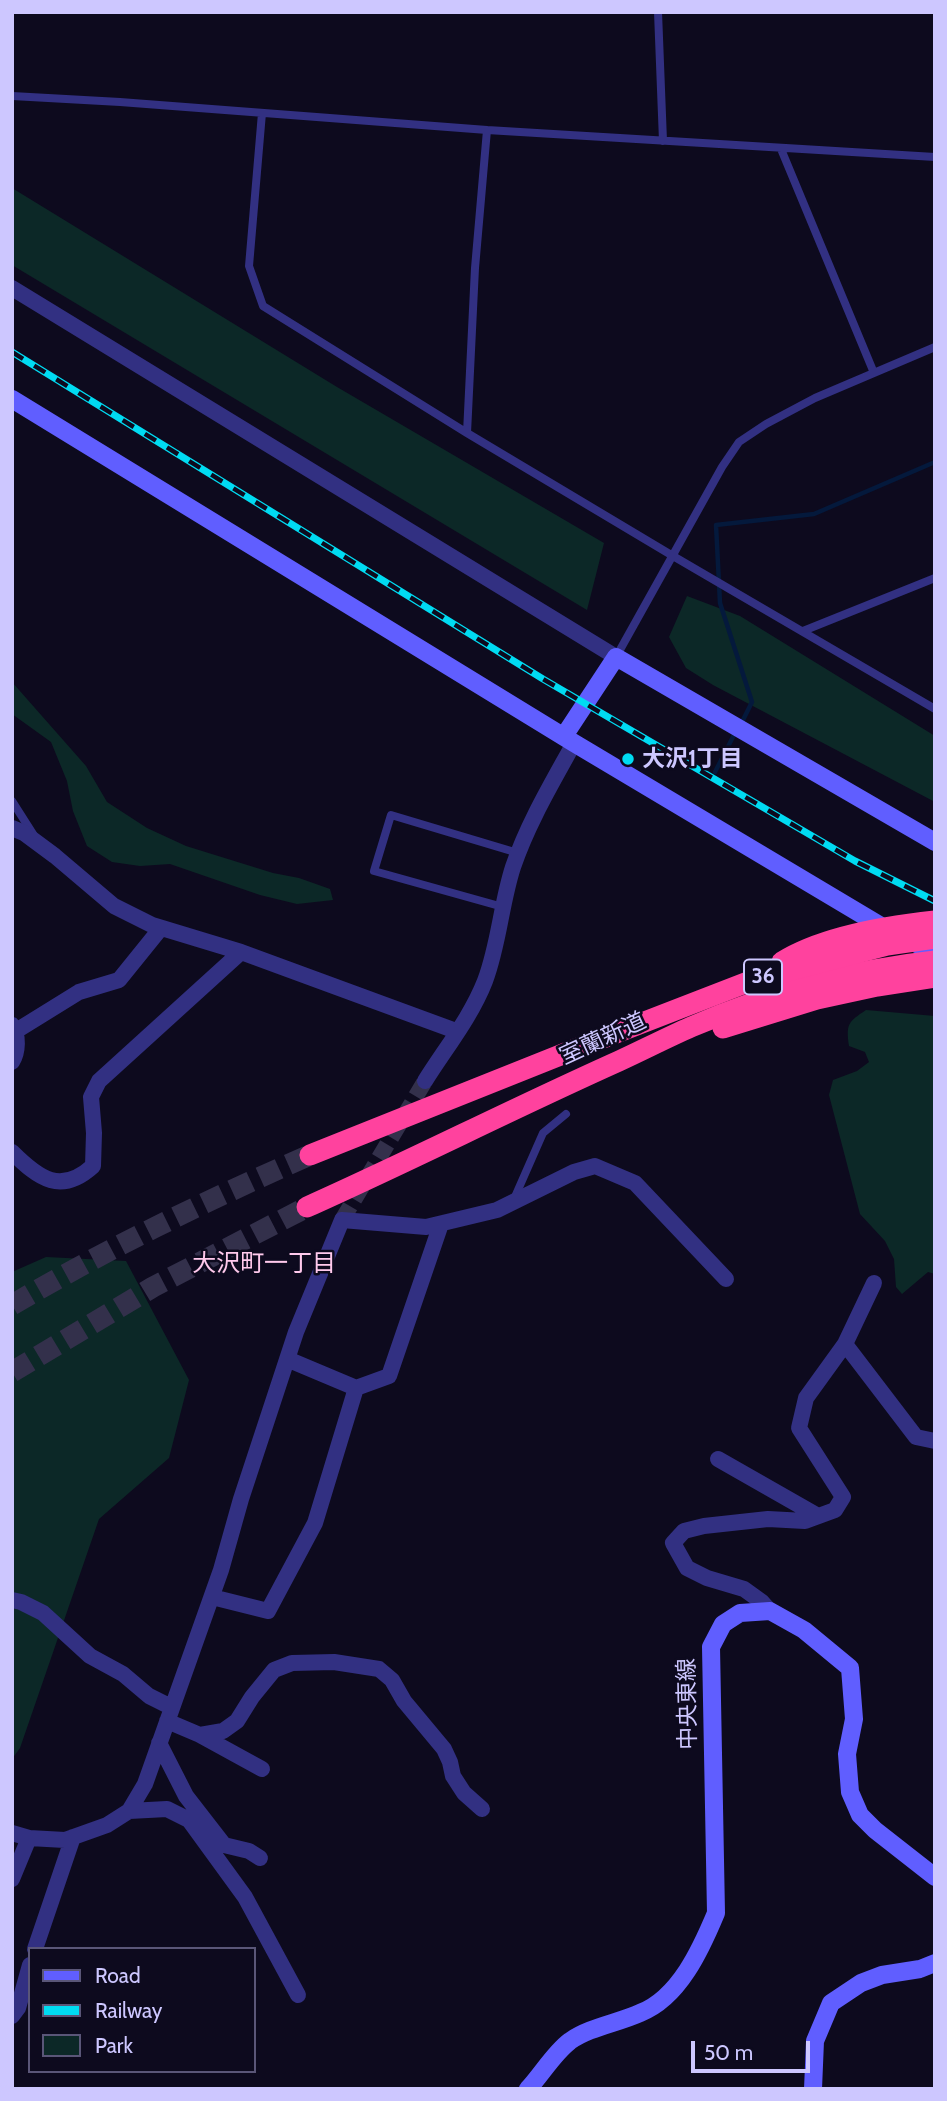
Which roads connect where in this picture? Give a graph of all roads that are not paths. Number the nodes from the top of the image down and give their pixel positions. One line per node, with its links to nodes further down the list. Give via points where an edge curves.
1 (658, 12): 5 (lane)
2 (12, 96): 3 (lane)
3 (262, 113): 4 (lane); 12 (lane, via 249,266 263,306)
4 (487, 131): 5 (lane); 12 (lane)
5 (663, 141): 6 (lane)
6 (782, 149): 7 (lane); 10 (lane)
7 (935, 157)
8 (12, 288): 16 (street)
9 (935, 347): 10 (lane)
10 (874, 373): 13 (lane, via 815,398 739,442)
11 (12, 399): 18 (street)
12 (467, 433): 13 (lane)
13 (673, 556): 15 (lane); 16 (lane)
14 (935, 578): 15 (lane)
15 (803, 631): 17 (lane)
16 (616, 657): 18 (street); 21 (street)
17 (935, 709)
18 (569, 739): 23 (street); 29 (street, via 886,929)
19 (12, 801): 22 (lane)
20 (12, 828): 22 (street)
21 (935, 842)
22 (38, 844): 26 (street, via 114,906)
23 (519, 853): 24 (street); 24 (lane, via 391,815 374,871)
24 (503, 907): 34 (street, via 485,981)
25 (935, 921): 32 (highway, bridge, via 826,943 791,956)
26 (161, 928): 28 (street); 33 (street, via 119,980 79,992)
27 (935, 938): 32 (highway, 室蘭新道 / 36, bridge, via 887,945)
28 (241, 952): 34 (street); 39 (street, via 99,1081 91,1097 93,1166 84,1174 71,1181 52,1181)
29 (935, 953)
30 (935, 961): 35 (highway, 室蘭新道 / 36, via 827,981 757,1002)
31 (935, 977): 35 (highway, via 817,999)
32 (753, 980): 40 (highway, 室蘭新道 / 36, bridge)
33 (14, 1028): 36 (street, via 17,1055)
34 (456, 1031): 37 (street)
35 (653, 1045): 42 (highway, 室蘭新道 / 36)
36 (12, 1062)
37 (425, 1081)
38 (566, 1114): 41 (lane, via 543,1133)
39 (12, 1152)
40 (310, 1155)
41 (511, 1205): 43 (street); 44 (street, via 595,1166 635,1183)
42 (307, 1207)
43 (441, 1224): 47 (street, via 426,1227 342,1220); 48 (street, via 389,1376)
44 (726, 1279)
45 (874, 1283): 46 (street)
46 (845, 1344): 49 (street, via 916,1437); 51 (street, via 806,1398 799,1428 843,1497 835,1510)
47 (287, 1359): 48 (street); 52 (street)
48 (356, 1388): 52 (street, via 315,1523 268,1611)
49 (935, 1441)
50 (718, 1460): 51 (street)
51 (818, 1516): 54 (street, via 805,1521 704,1526 684,1531 673,1543 687,1569 744,1590)
52 (212, 1597): 55 (street)
53 (12, 1600): 55 (street, via 43,1613 90,1656 123,1674)
54 (770, 1611): 65 (street, via 804,1630 850,1668 855,1719 847,1754 850,1792 860,1815 875,1830); 72 (street, 中央東線, via 740,1613 723,1624 711,1647 716,1913 704,1942 665,1997 643,2012 569,2042)
55 (169, 1714): 56 (street); 57 (street)
56 (200, 1735): 58 (street); 59 (street, via 223,1731 237,1721 274,1670 292,1663 334,1662 379,1669 393,1680 404,1701 444,1749 464,1793)
57 (159, 1742): 60 (street, via 145,1784); 64 (street, via 186,1796 224,1844)
58 (262, 1769)
59 (482, 1809)
60 (129, 1811): 62 (street); 70 (street, via 167,1809 189,1820 245,1897)
61 (12, 1833): 63 (street)
62 (73, 1837): 63 (street); 67 (street)
63 (29, 1838): 66 (street)
64 (260, 1858)
65 (935, 1877)
66 (12, 1879)
67 (37, 1947)
68 (935, 1963): 73 (street, via 861,1983 831,2003 815,2040)
69 (28, 1972): 71 (street)
70 (298, 1996)
71 (12, 2016)
72 (528, 2089)
73 (813, 2089)

